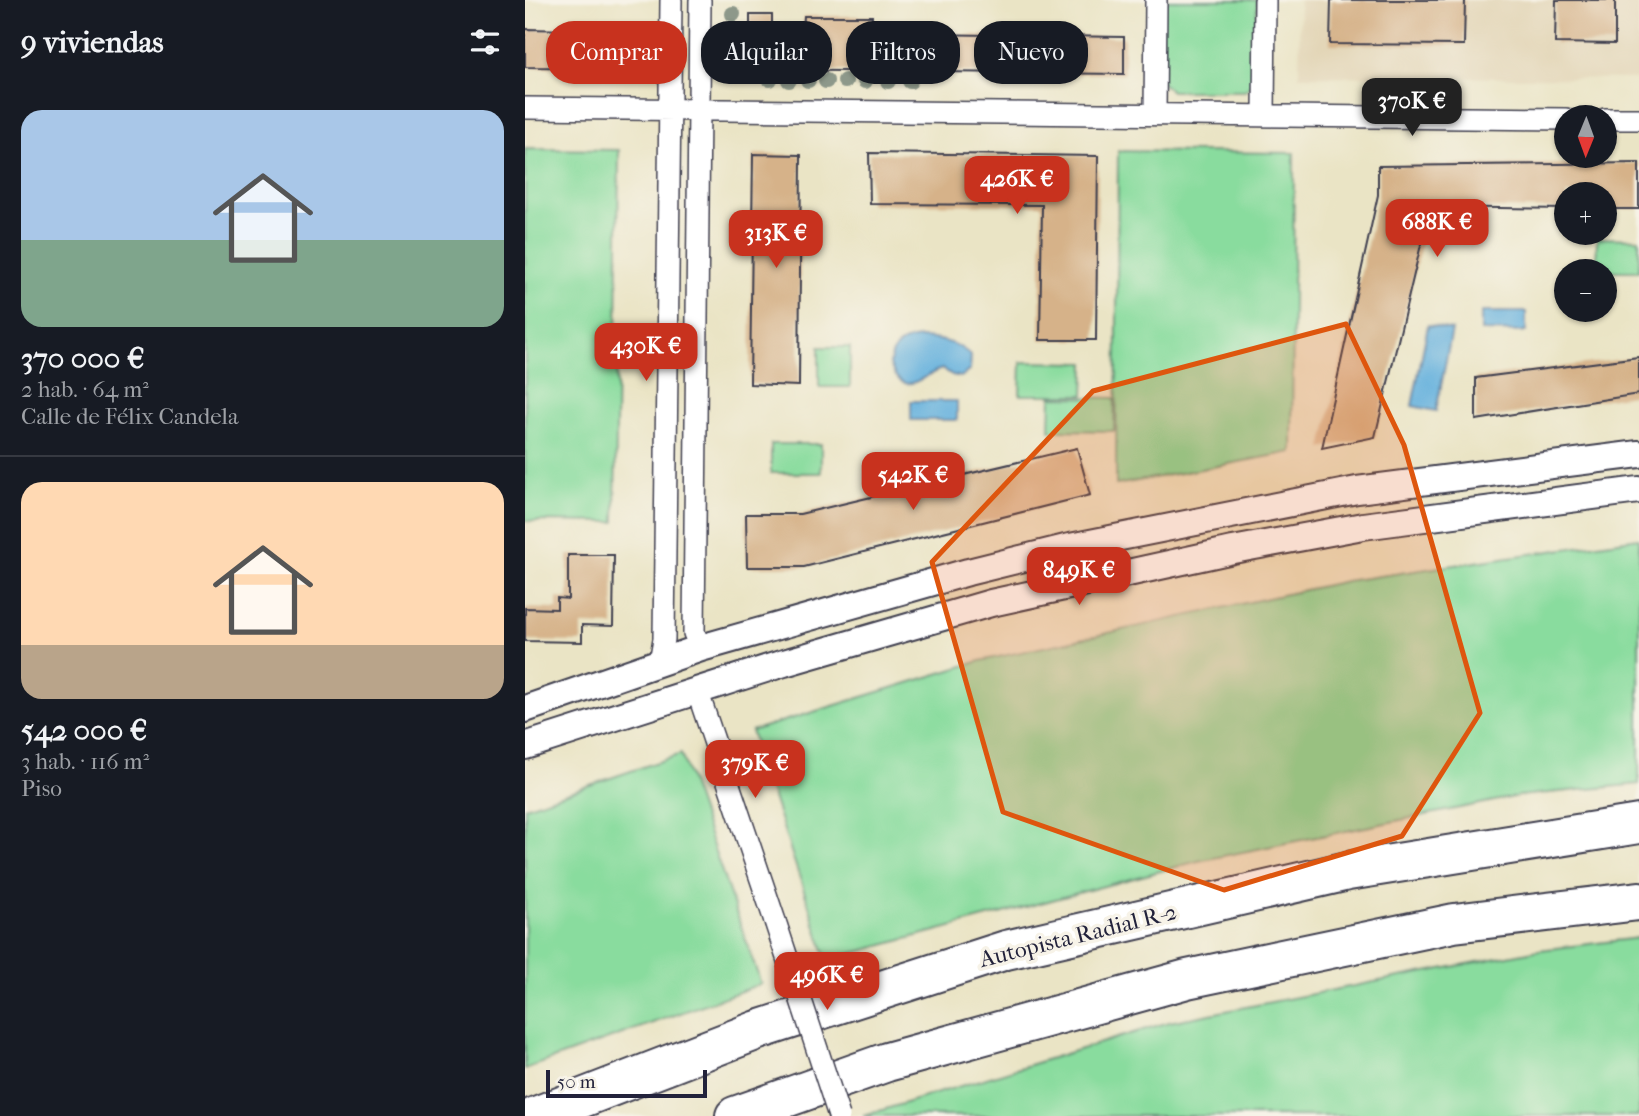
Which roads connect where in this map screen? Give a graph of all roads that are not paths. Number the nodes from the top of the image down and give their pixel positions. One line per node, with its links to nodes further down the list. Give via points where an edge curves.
1 (671, 0): 6 (street)
2 (700, 0): 7 (street)
3 (1156, 0): 8 (street)
4 (1265, 0): 9 (street)
5 (525, 107): 6 (street)
6 (670, 109): 7 (street); 16 (street)
7 (699, 109): 8 (street); 15 (street, via 694,633)
8 (1155, 114): 9 (street)
9 (1265, 115): 10 (street)
10 (1554, 119)
11 (1617, 119): 12 (street)
12 (1639, 119)
13 (1639, 454): 15 (street, via 1357,490 1132,534 968,572)
14 (1639, 490): 17 (street, via 1363,526 1193,559 991,603)
15 (701, 648): 16 (street)
16 (660, 662): 18 (street)
17 (697, 690): 19 (street); 24 (street, bridge)
18 (525, 709)
19 (525, 746)
20 (1639, 824): 22 (highway, Autopista Radial R-2, via 1348,871 1006,950 758,1030)
21 (1639, 901): 23 (highway, via 1454,923 1187,979 887,1062)
22 (536, 1116)
23 (735, 1116)
24 (838, 1116)

